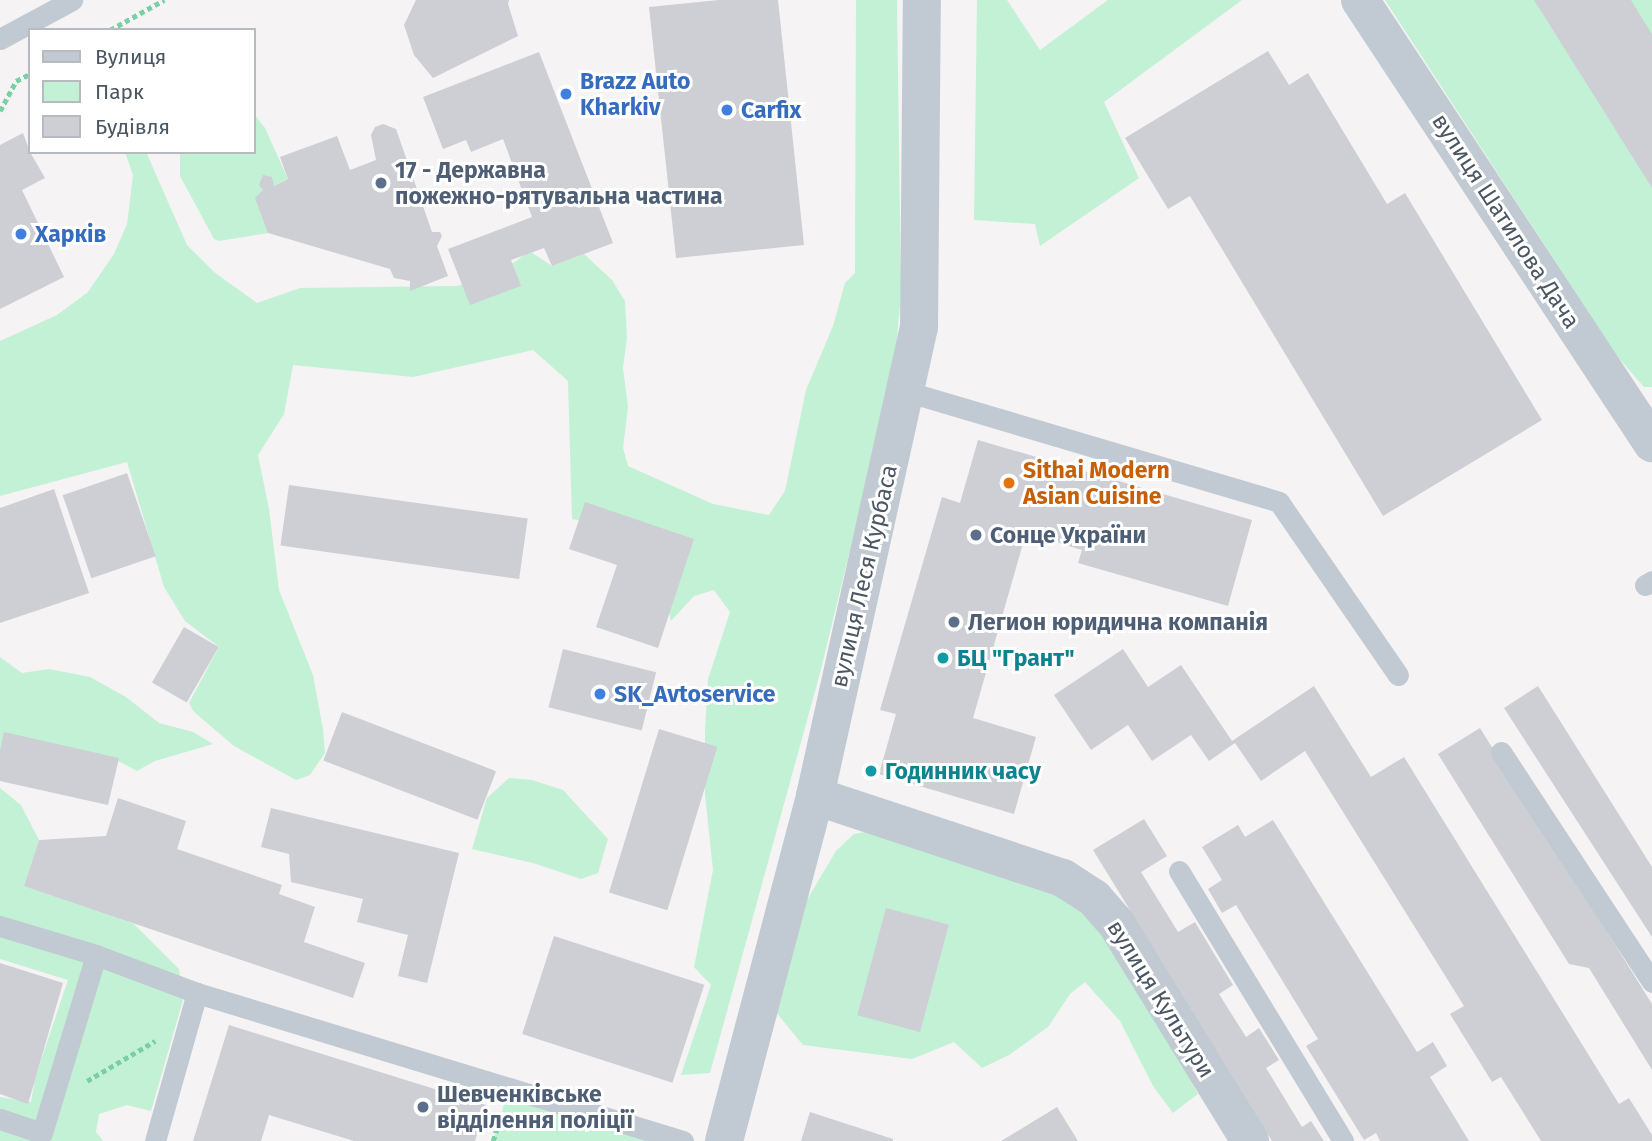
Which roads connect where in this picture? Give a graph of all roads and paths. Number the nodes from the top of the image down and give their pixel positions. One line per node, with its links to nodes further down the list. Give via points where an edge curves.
1 (72, 0): 6 (lane)
2 (164, 0): 5 (path)
3 (922, 0): 9 (street, вулиця Леся Курбаса, via 919,327)
4 (1360, 0): 10 (street, вулиця Шатилова Дача)
5 (114, 28)
6 (0, 39)
7 (28, 75): 8 (path, via 16,81)
8 (0, 111)
9 (905, 391): 11 (lane, via 1279,502); 13 (street, вулиця Леся Курбаса)
10 (1646, 420)
11 (1398, 675)
12 (1501, 752): 17 (lane)
13 (815, 796): 24 (street, вулиця Леся Курбаса); 25 (street, вулиця Культури, via 1063,878 1094,898 1116,923)
14 (1179, 871): 26 (lane)
15 (0, 926): 16 (lane)
16 (96, 955): 18 (lane); 20 (lane)
17 (1652, 982)
18 (197, 993): 19 (lane); 23 (lane)
19 (189, 1020): 20 (path); 22 (lane)
20 (50, 1103): 21 (lane, via 41,1133)
21 (0, 1119)
22 (155, 1141)
23 (682, 1141)
24 (724, 1141)
25 (1250, 1141)
26 (1343, 1141)

